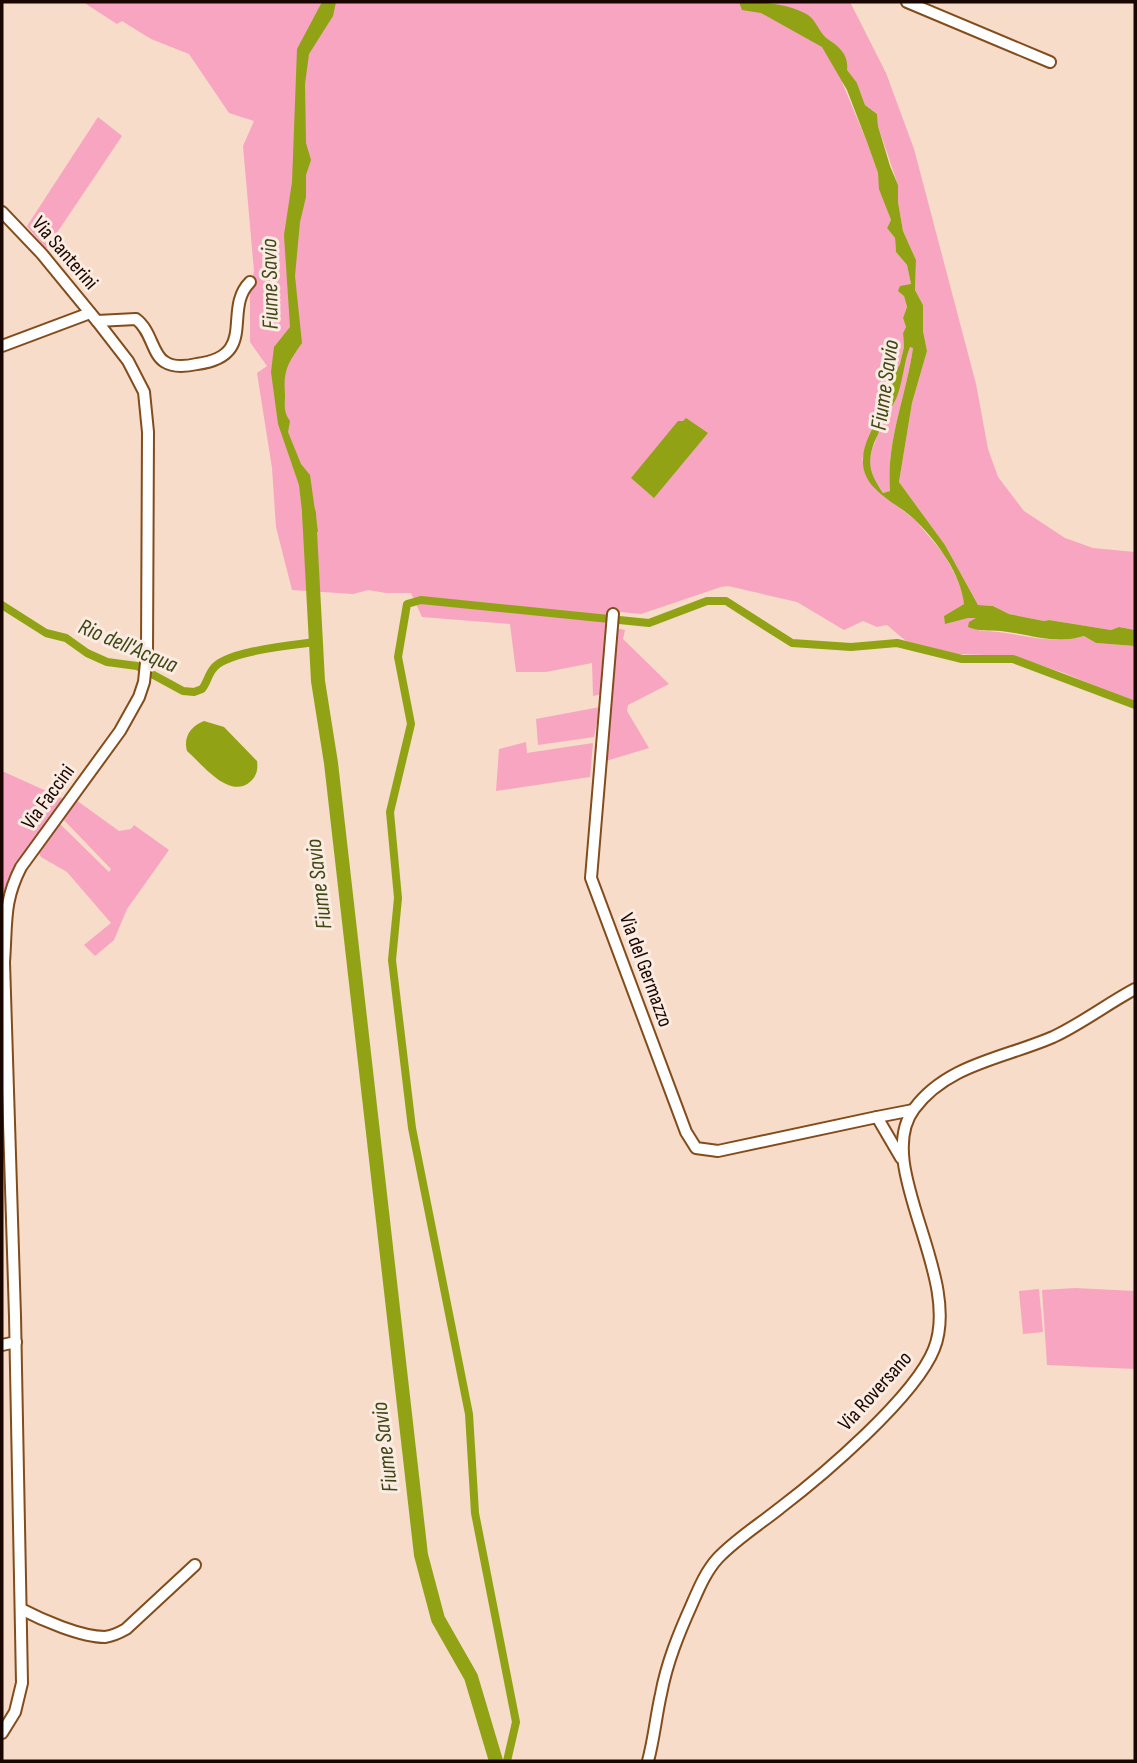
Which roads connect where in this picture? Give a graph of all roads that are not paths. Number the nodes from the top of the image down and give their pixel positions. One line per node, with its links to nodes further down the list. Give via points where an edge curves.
1 (907, 2): 2 (street)
2 (1050, 62)
3 (2, 212): 5 (street, Via Santerini)
4 (250, 282): 5 (street, via 243,289 234,342 221,359 211,362 170,365 135,318)
5 (94, 317): 6 (street); 8 (street, Via Faccini, via 128,361 144,392 148,432 144,682 120,731 32,850 11,887)
6 (2, 346)
7 (613, 620): 11 (street, Via del Germazzo, via 591,878 686,1132 696,1149 718,1151)
8 (3, 961): 13 (street, Via Faccini)
9 (1135, 989): 10 (street, Via Roversano, via 1054,1036 953,1076)
10 (913, 1110): 11 (street, Via del Germazzo); 12 (street, Via Roversano, via 903,1128)
11 (877, 1117): 12 (street)
12 (901, 1158): 20 (street, Via Roversano, via 939,1298 941,1325 934,1349 923,1370 889,1410 809,1486 730,1547 709,1570 671,1650)
13 (14, 1305): 14 (street); 15 (street, Via Faccini)
14 (2, 1308)
15 (16, 1342): 16 (street); 18 (street, Via Faccini)
16 (2, 1345)
17 (195, 1565): 18 (street, via 116,1635 95,1636)
18 (21, 1609): 19 (street, Via Faccini, via 22,1683 15,1713)
19 (2, 1733)
20 (648, 1761)

